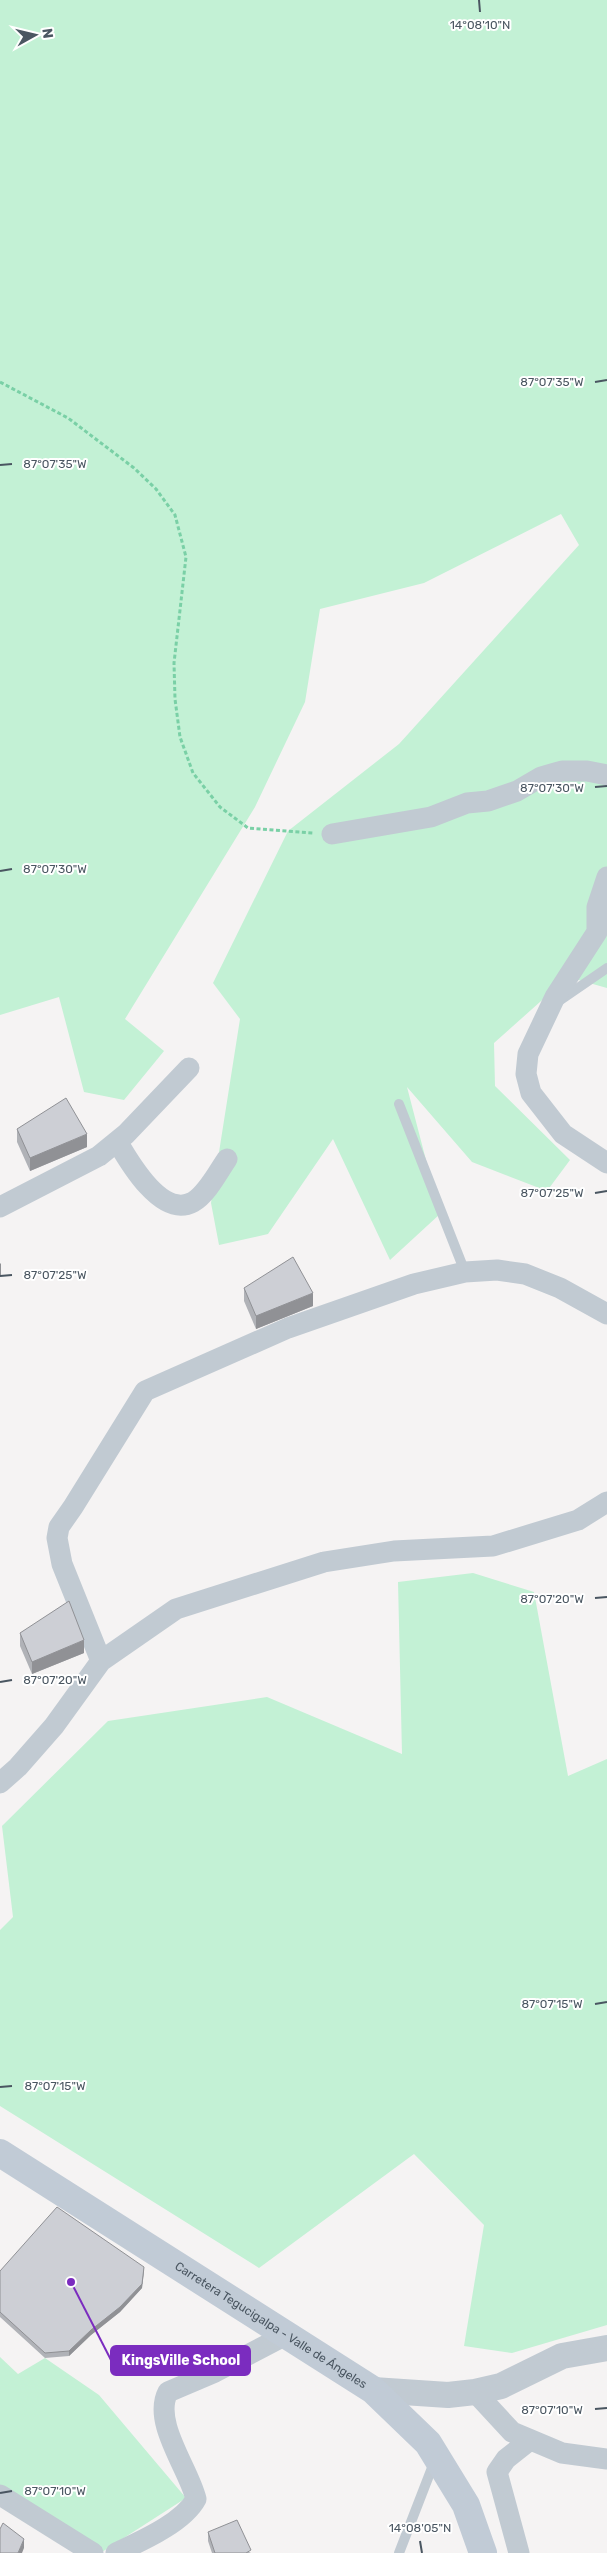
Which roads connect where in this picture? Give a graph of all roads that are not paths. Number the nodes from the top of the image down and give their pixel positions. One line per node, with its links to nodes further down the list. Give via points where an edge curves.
1 (607, 775): 2 (street, via 586,771 562,772 541,777 517,791 488,801 467,803 431,817)
2 (332, 834)
3 (607, 877): 5 (street, via 597,907 597,932)
4 (607, 968): 5 (lane)
5 (550, 1008): 10 (street, via 528,1054 526,1074 531,1092 562,1134)
6 (189, 1068): 8 (street)
7 (399, 1104): 12 (lane)
8 (117, 1141): 9 (street, via 148,1187 165,1200 179,1204 193,1202); 11 (street, via 98,1156)
9 (227, 1159)
10 (607, 1163)
11 (0, 1207)
12 (465, 1272): 13 (street, via 497,1270 525,1274 560,1288); 15 (street, via 414,1284 288,1328 145,1392 59,1527 57,1538 62,1564)
13 (607, 1314)
14 (607, 1502): 15 (street, via 578,1520 493,1546 394,1551 324,1562 176,1609)
15 (101, 1661): 16 (street, via 54,1726 18,1768)
16 (0, 1782)
17 (0, 2153): 18 (main road, Carretera Tegucigalpa - Valle de Ángeles)
18 (286, 2335): 20 (main road, Carretera Tegucigalpa - Valle de Ángeles); 27 (street, via 168,2392 164,2399 167,2429 196,2499 190,2510)
19 (607, 2348): 21 (street, via 562,2356 502,2386)
20 (373, 2390): 21 (street, via 448,2395); 23 (main road, Carretera Tegucigalpa - Valle de Ángeles, via 428,2443)
21 (475, 2392): 22 (street, via 512,2432)
22 (530, 2440): 24 (street, via 562,2453); 30 (street, via 506,2459 498,2472)
23 (436, 2457): 28 (lane); 29 (main road, Carretera Tegucigalpa - Valle de Ángeles, via 466,2505)
24 (607, 2460)
25 (0, 2495): 26 (street)
26 (93, 2553)
27 (116, 2553)
28 (399, 2553)
29 (483, 2553)
30 (519, 2553)

